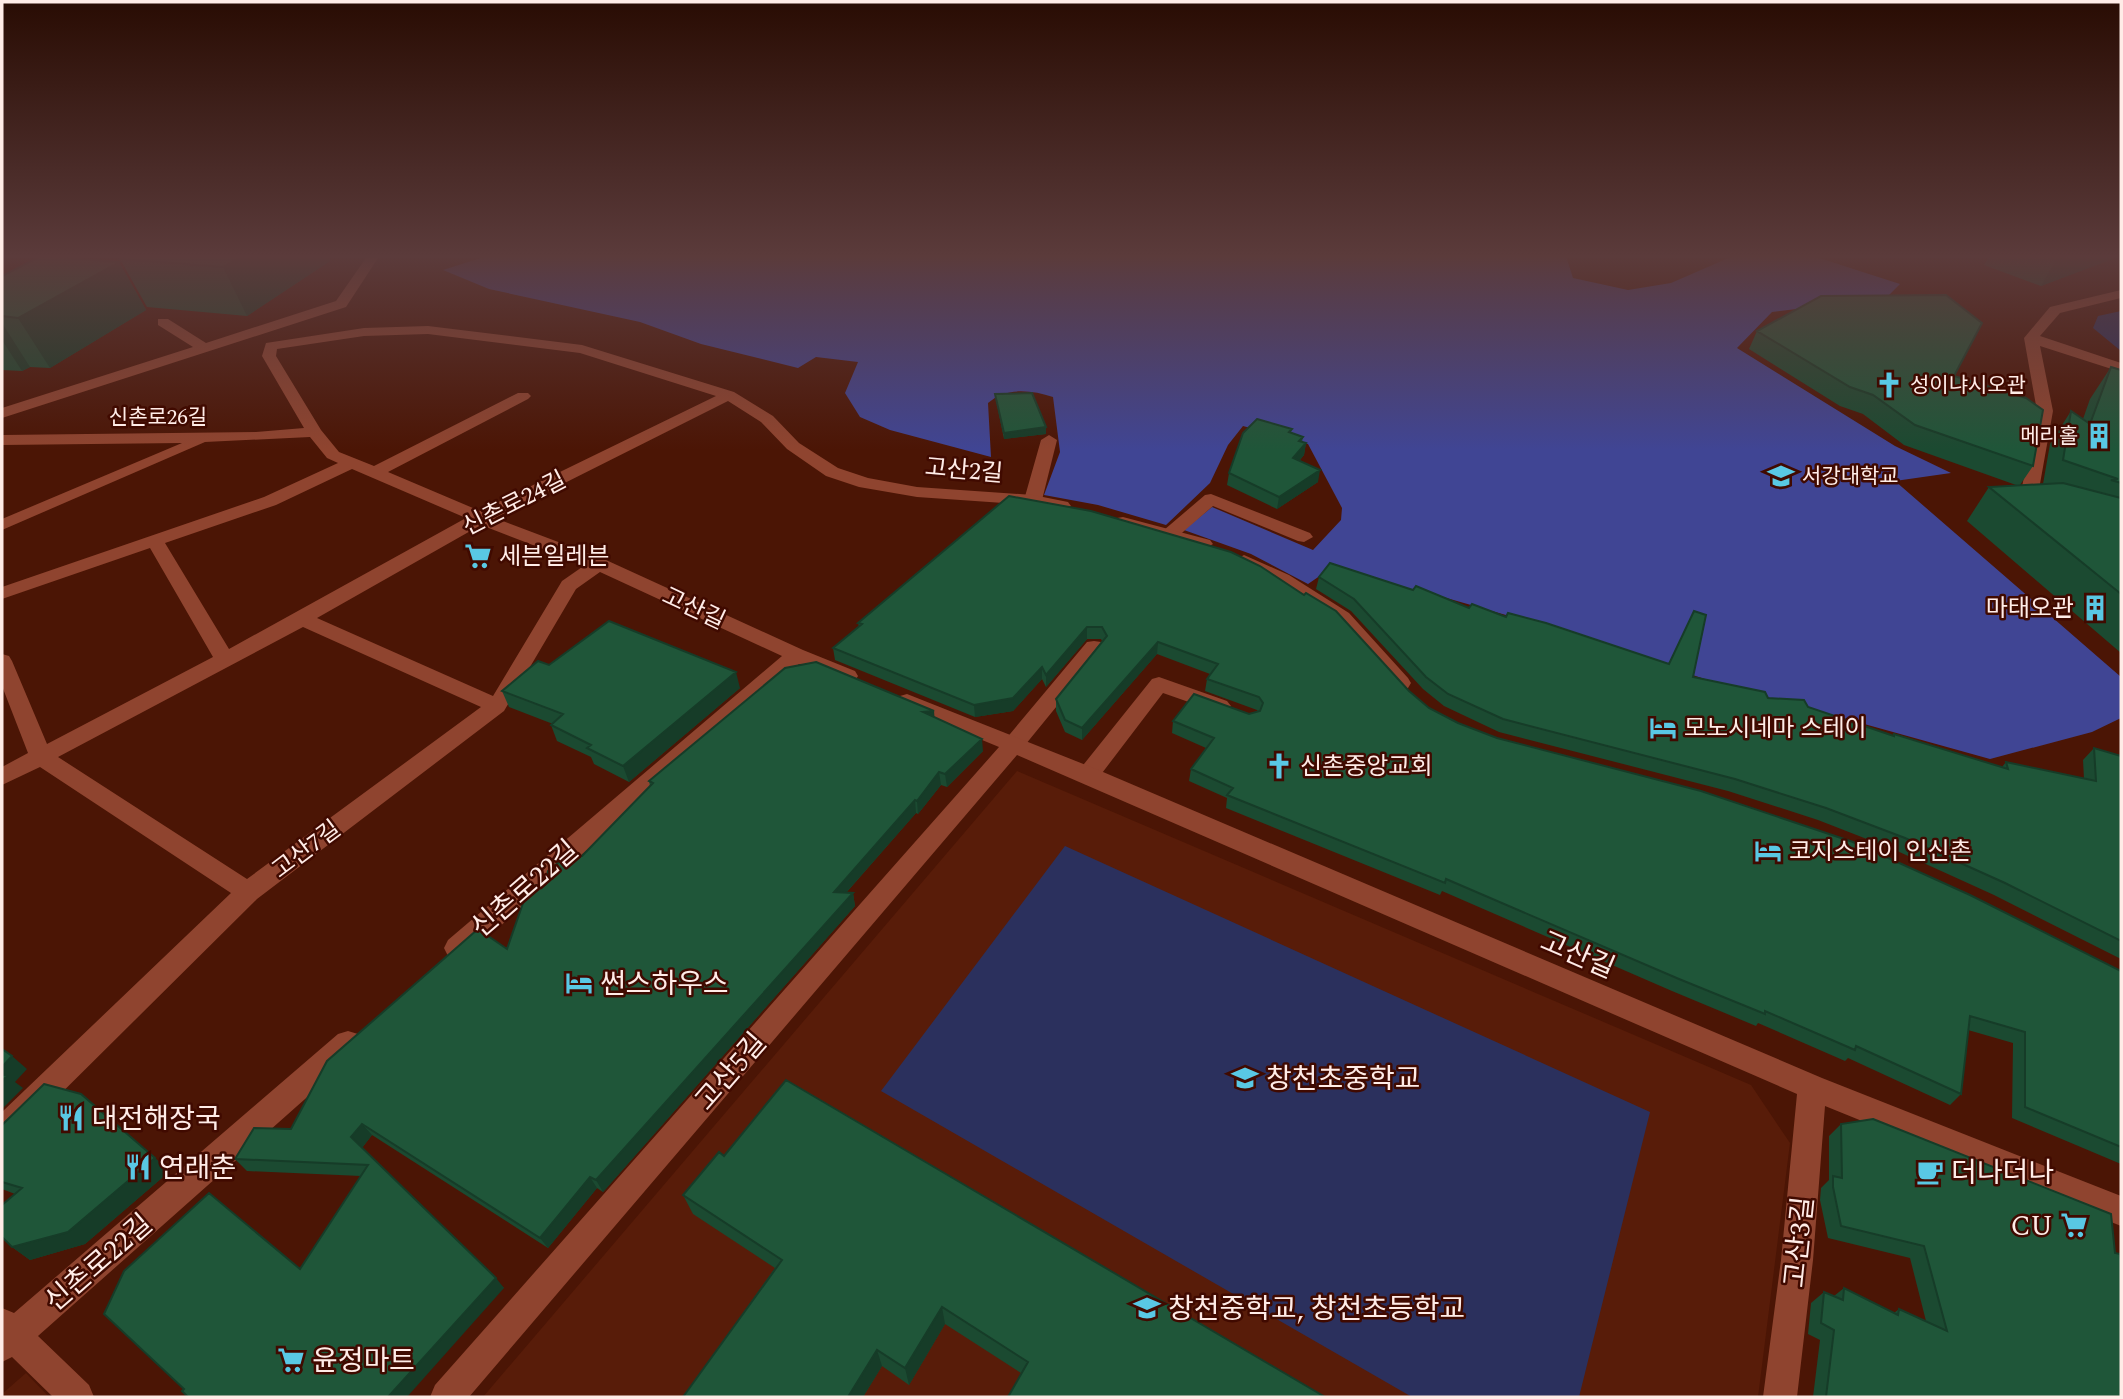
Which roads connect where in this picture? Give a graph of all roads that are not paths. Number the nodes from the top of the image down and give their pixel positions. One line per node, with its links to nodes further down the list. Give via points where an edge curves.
1 (290, 320): 6 (street)
2 (2046, 320): 4 (street)
3 (163, 322): 6 (street)
4 (2031, 338): 7 (street); 19 (street, via 2045,411 2029,497)
5 (271, 346): 8 (street, 고산2길, via 364,332 428,330 499,337 582,349); 11 (street, 고산길, via 269,356)
6 (204, 348): 10 (street)
7 (2121, 368)
8 (729, 395): 17 (street, 고산2길, via 767,419 793,446 832,472 917,492); 21 (street, 신촌로24길)
9 (523, 396): 16 (street)
10 (2, 413)
11 (314, 432): 12 (street, 신촌로26길); 15 (street, 고산길, via 333,455)
12 (207, 438): 13 (street, 신촌로26길); 22 (street)
13 (2, 440)
14 (1049, 440): 17 (street)
15 (351, 463): 16 (street, 고산길); 25 (street, via 270,501)
16 (374, 473): 21 (street, 고산길)
17 (1033, 500): 18 (street, 고산2길)
18 (1079, 511)
19 (2059, 513)
20 (1102, 516): 23 (street)
21 (481, 518): 26 (street, 고산길); 28 (street, 신촌로24길)
22 (2, 525)
23 (1170, 534): 24 (street, via 1211,499); 33 (street, via 1226,552 1282,579 1342,617)
24 (1304, 537)
25 (156, 542): 27 (street); 31 (street)
26 (599, 564): 30 (street, 고산길); 34 (street, 고산7길, via 569,585)
27 (2, 593)
28 (302, 619): 31 (street, 신촌로24길); 34 (street)
29 (1094, 647): 36 (street)
30 (796, 655): 36 (street, 고산길); 41 (street, 신촌로22길)
31 (225, 660): 37 (street, 신촌로24길)
32 (2, 661): 37 (street)
33 (1414, 696)
34 (497, 706): 40 (street, 고산7길)
35 (1236, 712): 38 (street, via 1159,684)
36 (1013, 745): 38 (street, 고산길); 48 (street, 고산5길)
37 (41, 757): 39 (street, 신촌로24길); 40 (street)
38 (1088, 775): 43 (street, 고산길)
39 (2, 776)
40 (248, 892): 44 (street, 고산7길)
41 (435, 967)
42 (363, 1030): 46 (street, 신촌로22길)
43 (1812, 1087): 45 (street, 고산길); 49 (street, 고산3길)
44 (2, 1132)
45 (2121, 1211)
46 (6, 1335): 47 (street)
47 (76, 1397)
48 (447, 1397)
49 (1780, 1397)

